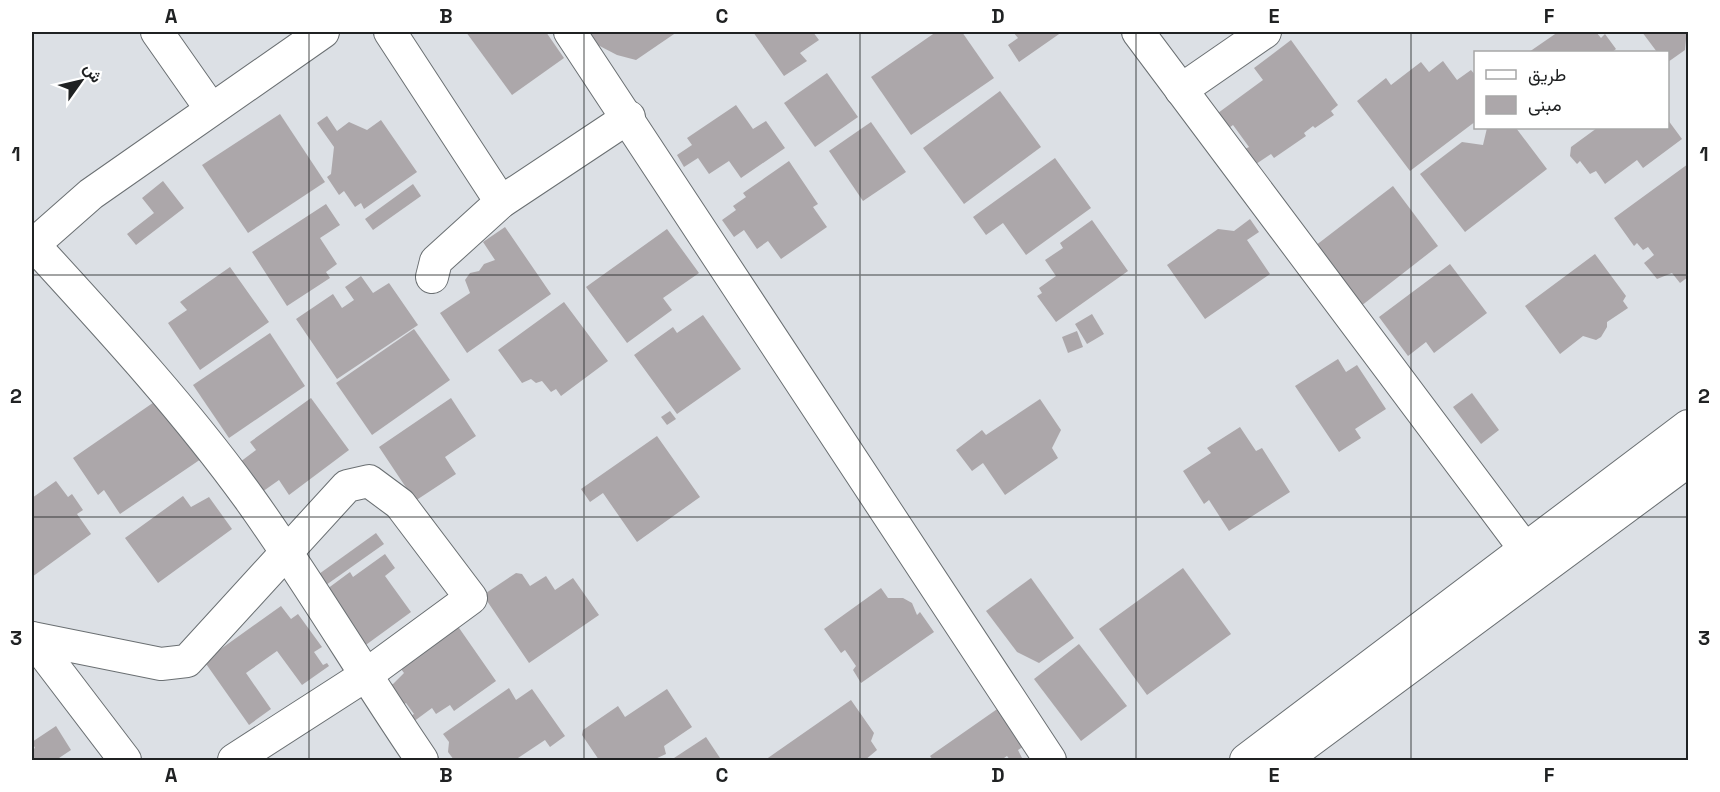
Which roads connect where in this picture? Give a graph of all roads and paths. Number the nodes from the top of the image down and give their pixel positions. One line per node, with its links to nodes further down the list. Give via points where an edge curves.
1 (157, 32): 8 (street)
2 (323, 32): 8 (street)
3 (390, 32): 10 (street)
4 (570, 32): 9 (street)
5 (1138, 32): 7 (street)
6 (1265, 32): 7 (street)
7 (1181, 90): 15 (street)
8 (211, 109): 11 (street, via 91,194)
9 (629, 117): 10 (street); 22 (street)
10 (501, 202): 12 (street, via 436,261)
11 (32, 245): 16 (street, via 118,337 185,417)
12 (432, 277)
13 (1689, 426): 15 (street)
14 (1689, 461): 24 (street)
15 (1525, 549): 23 (street)
16 (287, 552): 17 (street, via 187,661 161,664); 18 (street); 18 (street, via 346,486 369,481 400,504 471,598)
17 (32, 638): 19 (street)
18 (366, 675): 20 (street); 21 (street)
19 (125, 760)
20 (234, 760)
21 (422, 760)
22 (1050, 760)
23 (1246, 760)
24 (1284, 760)

